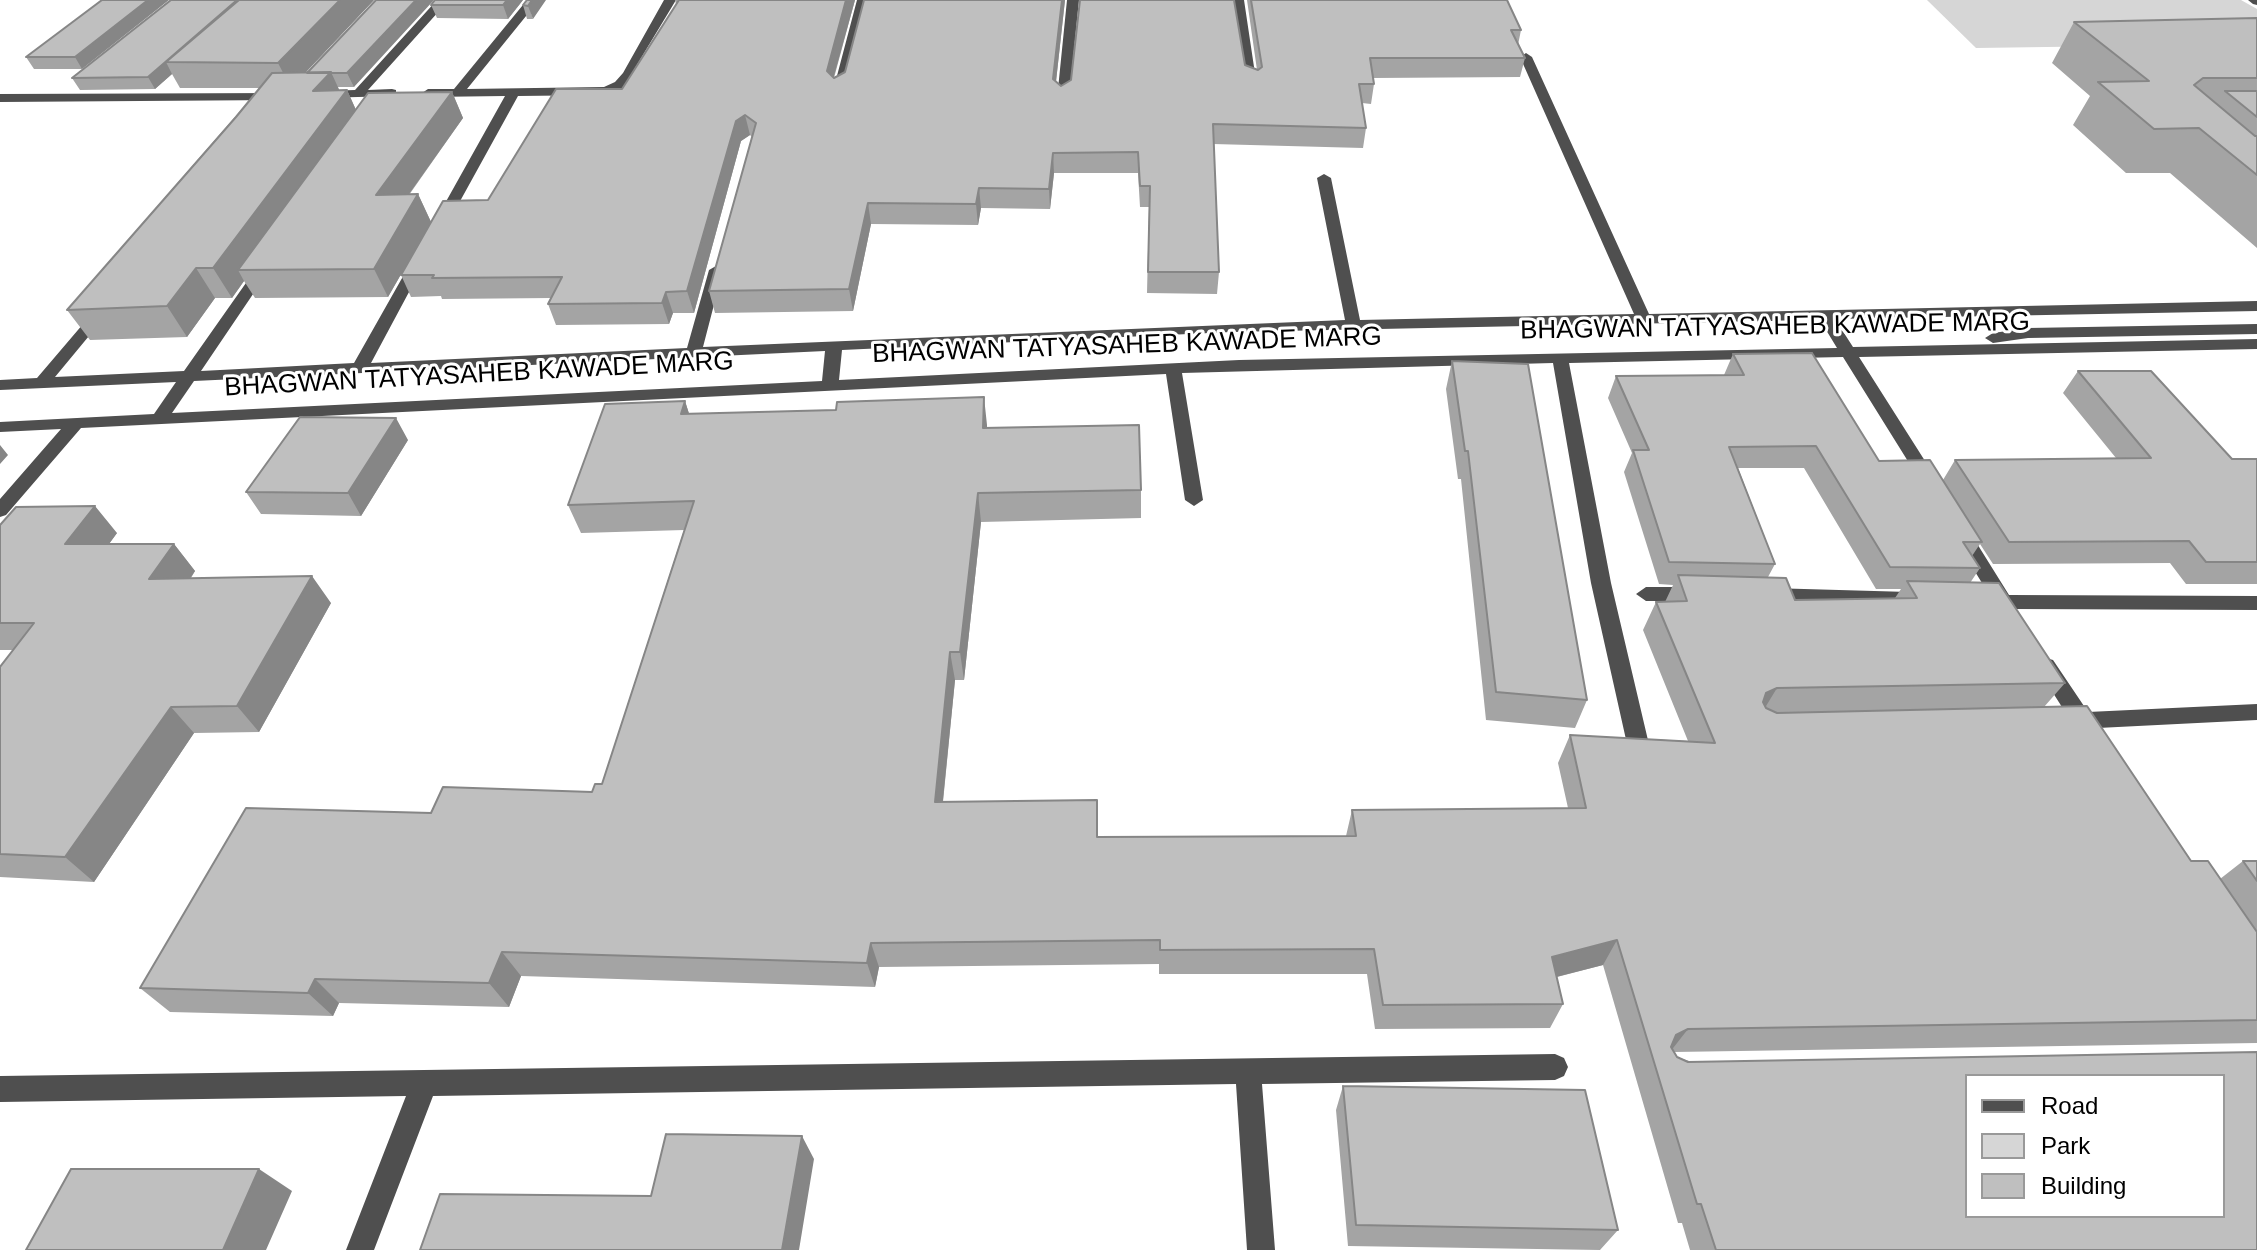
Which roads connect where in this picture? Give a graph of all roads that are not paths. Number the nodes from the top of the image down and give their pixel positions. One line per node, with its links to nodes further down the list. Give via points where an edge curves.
1 (443, 0): 14 (street)
2 (533, 0): 12 (street)
3 (670, 0): 13 (street, via 619,85 606,91)
4 (863, 0): 11 (street)
5 (1073, 0): 20 (street)
6 (1238, 0): 9 (street)
7 (1526, 57): 27 (street)
8 (179, 78): 19 (street)
9 (1253, 84)
10 (70, 88): 18 (street)
11 (839, 91)
12 (457, 93): 13 (street); 14 (street)
13 (513, 93): 36 (street)
14 (358, 94): 16 (street)
15 (295, 95): 19 (street)
16 (311, 95)
17 (0, 98): 18 (street)
18 (58, 98): 19 (street)
19 (157, 98)
20 (1063, 99)
21 (1324, 178): 28 (street)
22 (722, 247): 33 (street)
23 (278, 249): 38 (street)
24 (114, 297): 39 (street)
25 (2257, 306): 26 (street, BHAGWAN TATYASAHEB KAWADE MARG)
26 (1824, 314): 27 (street, BHAGWAN TATYASAHEB KAWADE MARG); 34 (street)
27 (1643, 317): 28 (street, BHAGWAN TATYASAHEB KAWADE MARG)
28 (1353, 323): 31 (street, BHAGWAN TATYASAHEB KAWADE MARG)
29 (2257, 329): 32 (street, via 2028,333)
30 (2257, 344): 32 (street, BHAGWAN TATYASAHEB KAWADE MARG)
31 (834, 345): 33 (street, BHAGWAN TATYASAHEB KAWADE MARG); 41 (street)
32 (1898, 350): 34 (street, BHAGWAN TATYASAHEB KAWADE MARG)
33 (694, 351): 36 (street, BHAGWAN TATYASAHEB KAWADE MARG)
34 (1849, 351): 35 (street, BHAGWAN TATYASAHEB KAWADE MARG); 52 (street)
35 (1560, 356): 37 (street, BHAGWAN TATYASAHEB KAWADE MARG); 60 (street, via 1601,583)
36 (360, 368): 38 (street, BHAGWAN TATYASAHEB KAWADE MARG)
37 (1173, 368): 41 (street, BHAGWAN TATYASAHEB KAWADE MARG); 45 (street)
38 (185, 378): 39 (street, BHAGWAN TATYASAHEB KAWADE MARG); 42 (street)
39 (41, 384): 40 (street, BHAGWAN TATYASAHEB KAWADE MARG)
40 (0, 385)
41 (830, 385): 42 (street, BHAGWAN TATYASAHEB KAWADE MARG)
42 (161, 416): 43 (street, BHAGWAN TATYASAHEB KAWADE MARG)
43 (78, 421): 44 (street, BHAGWAN TATYASAHEB KAWADE MARG); 46 (street)
44 (0, 427)
45 (1194, 500)
46 (0, 511)
47 (1646, 594): 48 (street)
48 (1714, 594)
49 (1743, 594): 50 (street)
50 (1927, 600)
51 (1973, 601): 52 (street)
52 (2003, 602): 53 (street); 54 (street)
53 (2257, 603)
54 (2021, 628)
55 (2038, 655): 58 (street)
56 (2257, 712): 58 (street)
57 (2052, 721): 58 (street)
58 (2082, 721): 59 (street)
59 (2100, 747)
60 (1640, 753)
61 (1555, 1067): 62 (street)
62 (1248, 1071): 63 (street); 66 (street)
63 (425, 1082): 64 (street); 65 (street)
64 (0, 1089)
65 (360, 1250)
66 (1261, 1250)

